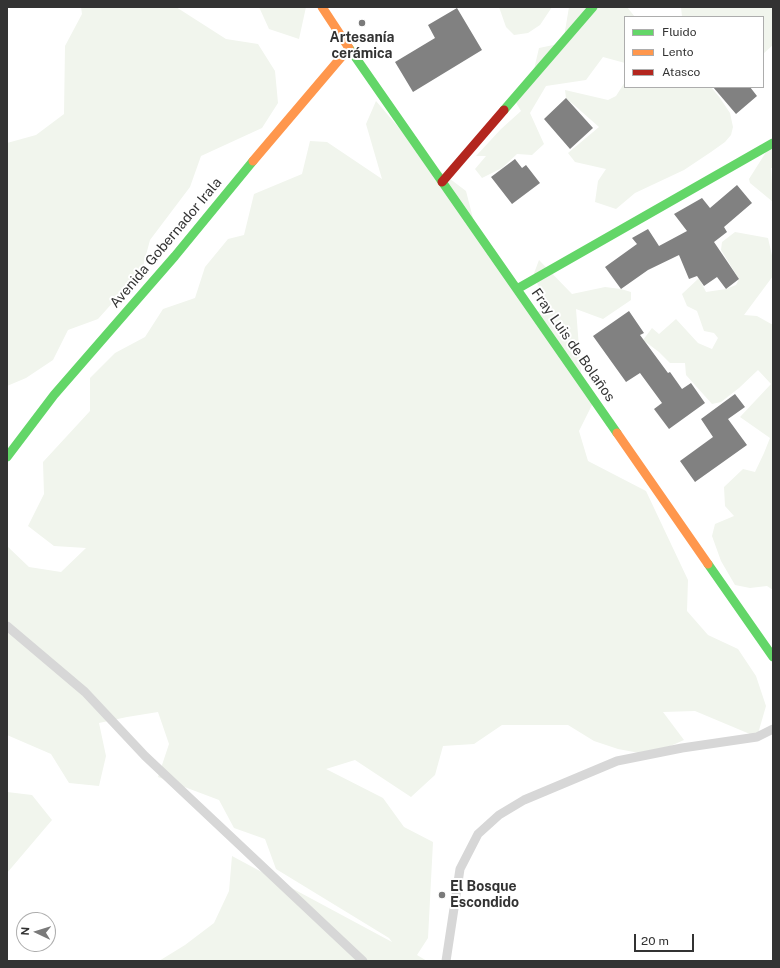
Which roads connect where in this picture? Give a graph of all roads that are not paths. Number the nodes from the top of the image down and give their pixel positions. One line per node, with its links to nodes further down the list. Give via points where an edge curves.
1 (322, 7): 3 (street, Fray Luis de Bolaños)
2 (592, 7): 5 (street)
3 (349, 48): 5 (street, Fray Luis de Bolaños); 7 (street, Avenida Gobernador Irala, via 175,256 54,395)
4 (773, 143): 6 (street)
5 (442, 182): 6 (street, Fray Luis de Bolaños)
6 (517, 289): 9 (street, Fray Luis de Bolaños)
7 (7, 457)
8 (7, 626): 11 (lane, via 85,692 145,756)
9 (773, 657)
10 (773, 729): 12 (lane, via 757,737 617,761 524,800 498,815 478,834 460,869)
11 (362, 961)
12 (446, 961)

